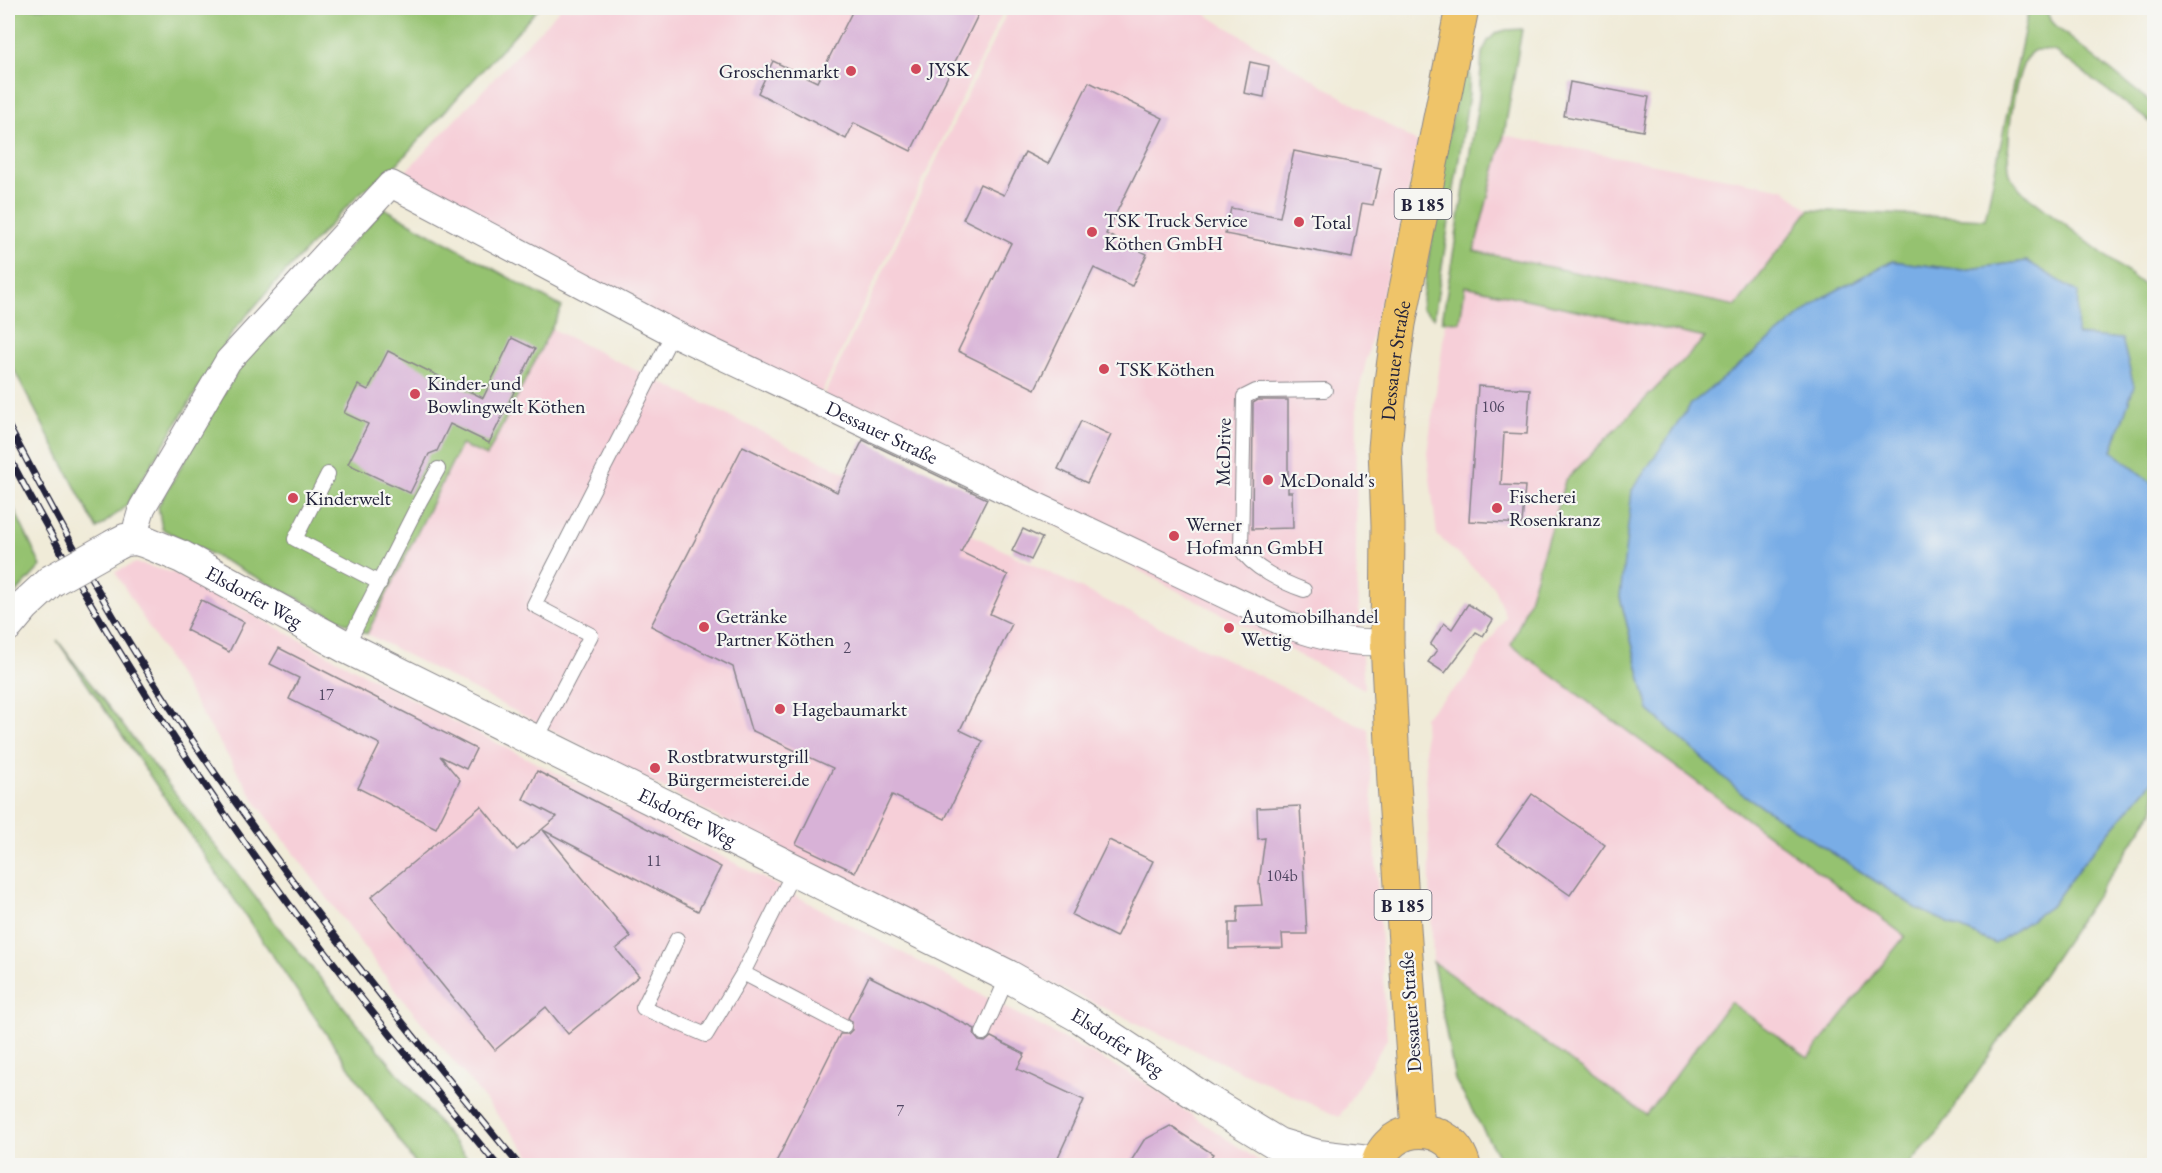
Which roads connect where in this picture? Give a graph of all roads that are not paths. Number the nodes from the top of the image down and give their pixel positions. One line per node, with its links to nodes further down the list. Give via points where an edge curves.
1 (1462, 8): 10 (main road, Dessauer Straße / B 185, via 1400,324 1387,419)
2 (673, 333): 6 (street, Dessauer Straße, via 391,184 228,361); 10 (street, Dessauer Straße, via 1290,626 1356,643); 12 (lane, via 534,605 591,635)
3 (1325, 390): 8 (lane, McDrive, via 1256,392 1244,397 1241,549 1246,559)
4 (438, 469): 7 (lane)
5 (328, 474): 7 (lane, via 295,539)
6 (125, 542): 9 (street, bridge, via 51,581); 11 (street, Elsdorfer Weg, via 153,544 204,568)
7 (380, 583): 11 (lane)
8 (1304, 590)
9 (8, 625)
10 (1387, 642): 19 (main road, Dessauer Straße / B 185)
11 (346, 647): 12 (street, Elsdorfer Weg)
12 (535, 742): 13 (street, Elsdorfer Weg)
13 (794, 871): 15 (lane); 16 (street, Elsdorfer Weg)
14 (677, 939): 15 (lane, via 644,1008 706,1035)
15 (743, 973): 17 (lane)
16 (1008, 976): 18 (lane); 20 (street, Elsdorfer Weg, via 1079,1016 1257,1132)
17 (844, 1026)
18 (983, 1033)
19 (1419, 1130): 21 (main road, via 1393,1140); 22 (main road, via 1449,1140)
20 (1317, 1161): 21 (street, Elsdorfer Weg)
21 (1377, 1164)
22 (1464, 1166)

